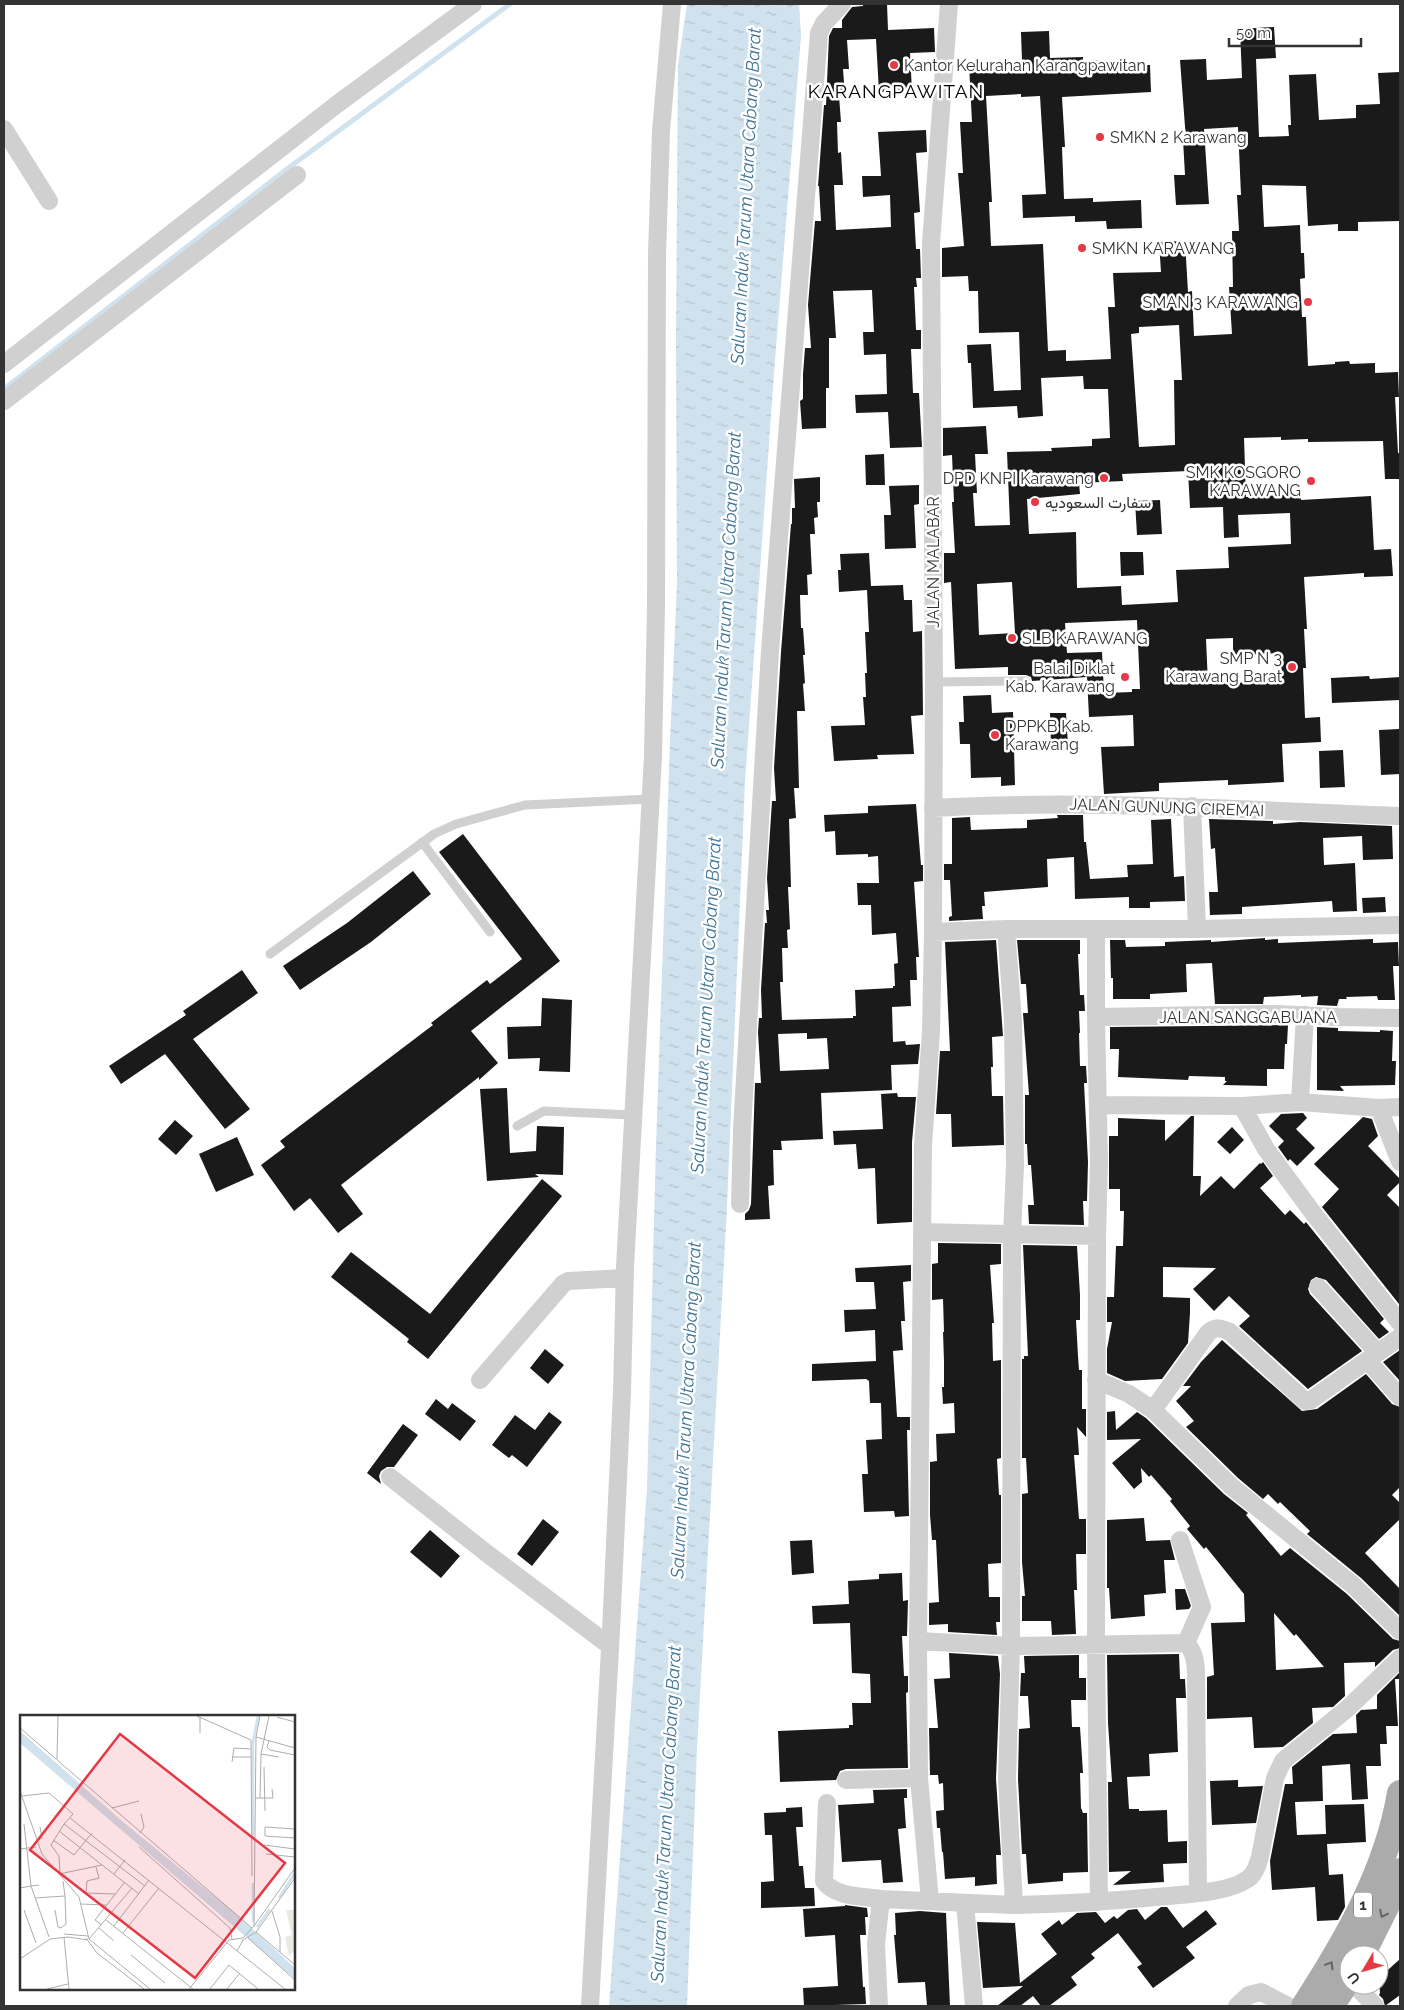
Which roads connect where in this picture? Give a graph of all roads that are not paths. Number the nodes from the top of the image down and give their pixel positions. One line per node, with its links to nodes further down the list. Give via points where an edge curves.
1 (473, 4): 8 (street, via 320,117)
2 (672, 4): 12 (street, via 661,131 657,254 656,596)
3 (842, 4): 35 (street, via 819,33 770,650)
4 (949, 4): 11 (street, JALAN MALABAR, via 932,243)
5 (4, 129): 7 (street)
6 (297, 175): 9 (street)
7 (49, 201)
8 (4, 364)
9 (4, 401)
10 (1026, 680): 11 (lane)
11 (934, 682): 14 (street, JALAN MALABAR)
12 (650, 799): 16 (lane, via 525,805 456,824); 32 (street)
13 (1192, 806): 14 (street, JALAN GUNUNG CIREMAI, via 1038,803); 15 (street, JALAN GUNUNG CIREMAI); 19 (street)
14 (933, 808): 22 (street, JALAN MALABAR)
15 (1400, 816)
16 (422, 842): 21 (lane); 23 (lane)
17 (1400, 926): 19 (street)
18 (1006, 929): 20 (street); 22 (street); 37 (street, via 1014,1021)
19 (1197, 929): 20 (street)
20 (1096, 930): 25 (street)
21 (490, 932)
22 (933, 932): 36 (street, JALAN MALABAR, via 931,1032 922,1145)
23 (270, 954)
24 (1305, 1016): 25 (street, JALAN SANGGABUANA); 26 (street, JALAN SANGGABUANA); 27 (street)
25 (1096, 1017): 28 (street)
26 (1400, 1018)
27 (1300, 1102): 29 (street); 31 (street)
28 (1098, 1105): 29 (street); 38 (street)
29 (1242, 1106): 41 (street, via 1266,1149)
30 (1400, 1107): 31 (street)
31 (1379, 1108): 34 (street)
32 (632, 1115): 33 (lane, via 544,1111); 39 (street)
33 (517, 1126)
34 (1400, 1162)
35 (740, 1204)
36 (922, 1232): 37 (street); 51 (street, JALAN MALABAR)
37 (1012, 1235): 38 (street); 55 (street)
38 (1097, 1236): 45 (street)
39 (625, 1278): 44 (street, via 563,1284); 54 (street)
40 (1318, 1288): 43 (street)
41 (1400, 1323)
42 (1400, 1337): 43 (street)
43 (1372, 1356): 46 (street); 47 (street, via 1311,1400 1305,1400 1230,1332 1214,1328)
44 (480, 1380)
45 (1096, 1380): 47 (street, via 1129,1394); 53 (street)
46 (1400, 1397)
47 (1153, 1410): 50 (street, via 1231,1486 1347,1580)
48 (390, 1477): 54 (street)
49 (1180, 1540): 52 (street, via 1202,1607)
50 (1400, 1631)
51 (918, 1641): 55 (street); 57 (street, JALAN MALABAR)
52 (1186, 1643): 53 (street); 62 (street, via 1191,1648 1196,1670)
53 (1096, 1644): 55 (street); 65 (street)
54 (610, 1646): 71 (street)
55 (1011, 1646): 67 (street, via 1007,1778)
56 (1400, 1658): 62 (street, via 1348,1708 1283,1762 1275,1778 1260,1858 1253,1875 1238,1884)
57 (919, 1778): 58 (street); 64 (street, JALAN MALABAR)
58 (846, 1780)
59 (1400, 1793): 76 (main road, 1, one-way to 59, via 1368,1894 1387,1845)
60 (826, 1803): 63 (street, via 824,1881 835,1892)
61 (1400, 1871): 68 (main road, 1, one-way to 68, via 1395,1889)
62 (1198, 1893): 65 (street)
63 (880, 1899): 64 (street); 72 (street, via 876,1944)
64 (930, 1901): 66 (street)
65 (1099, 1902): 67 (street)
66 (965, 1903): 67 (street); 73 (street)
67 (1014, 1906)
68 (1367, 1945)
69 (1339, 1994): 77 (main road)
70 (1365, 1995): 78 (street)
71 (590, 2006)
72 (879, 2006)
73 (974, 2006)
74 (1237, 2006): 75 (street, via 1249,1995 1260,1992)
75 (1288, 2006)
76 (1304, 2006)
77 (1331, 2006)
78 (1375, 2006)

